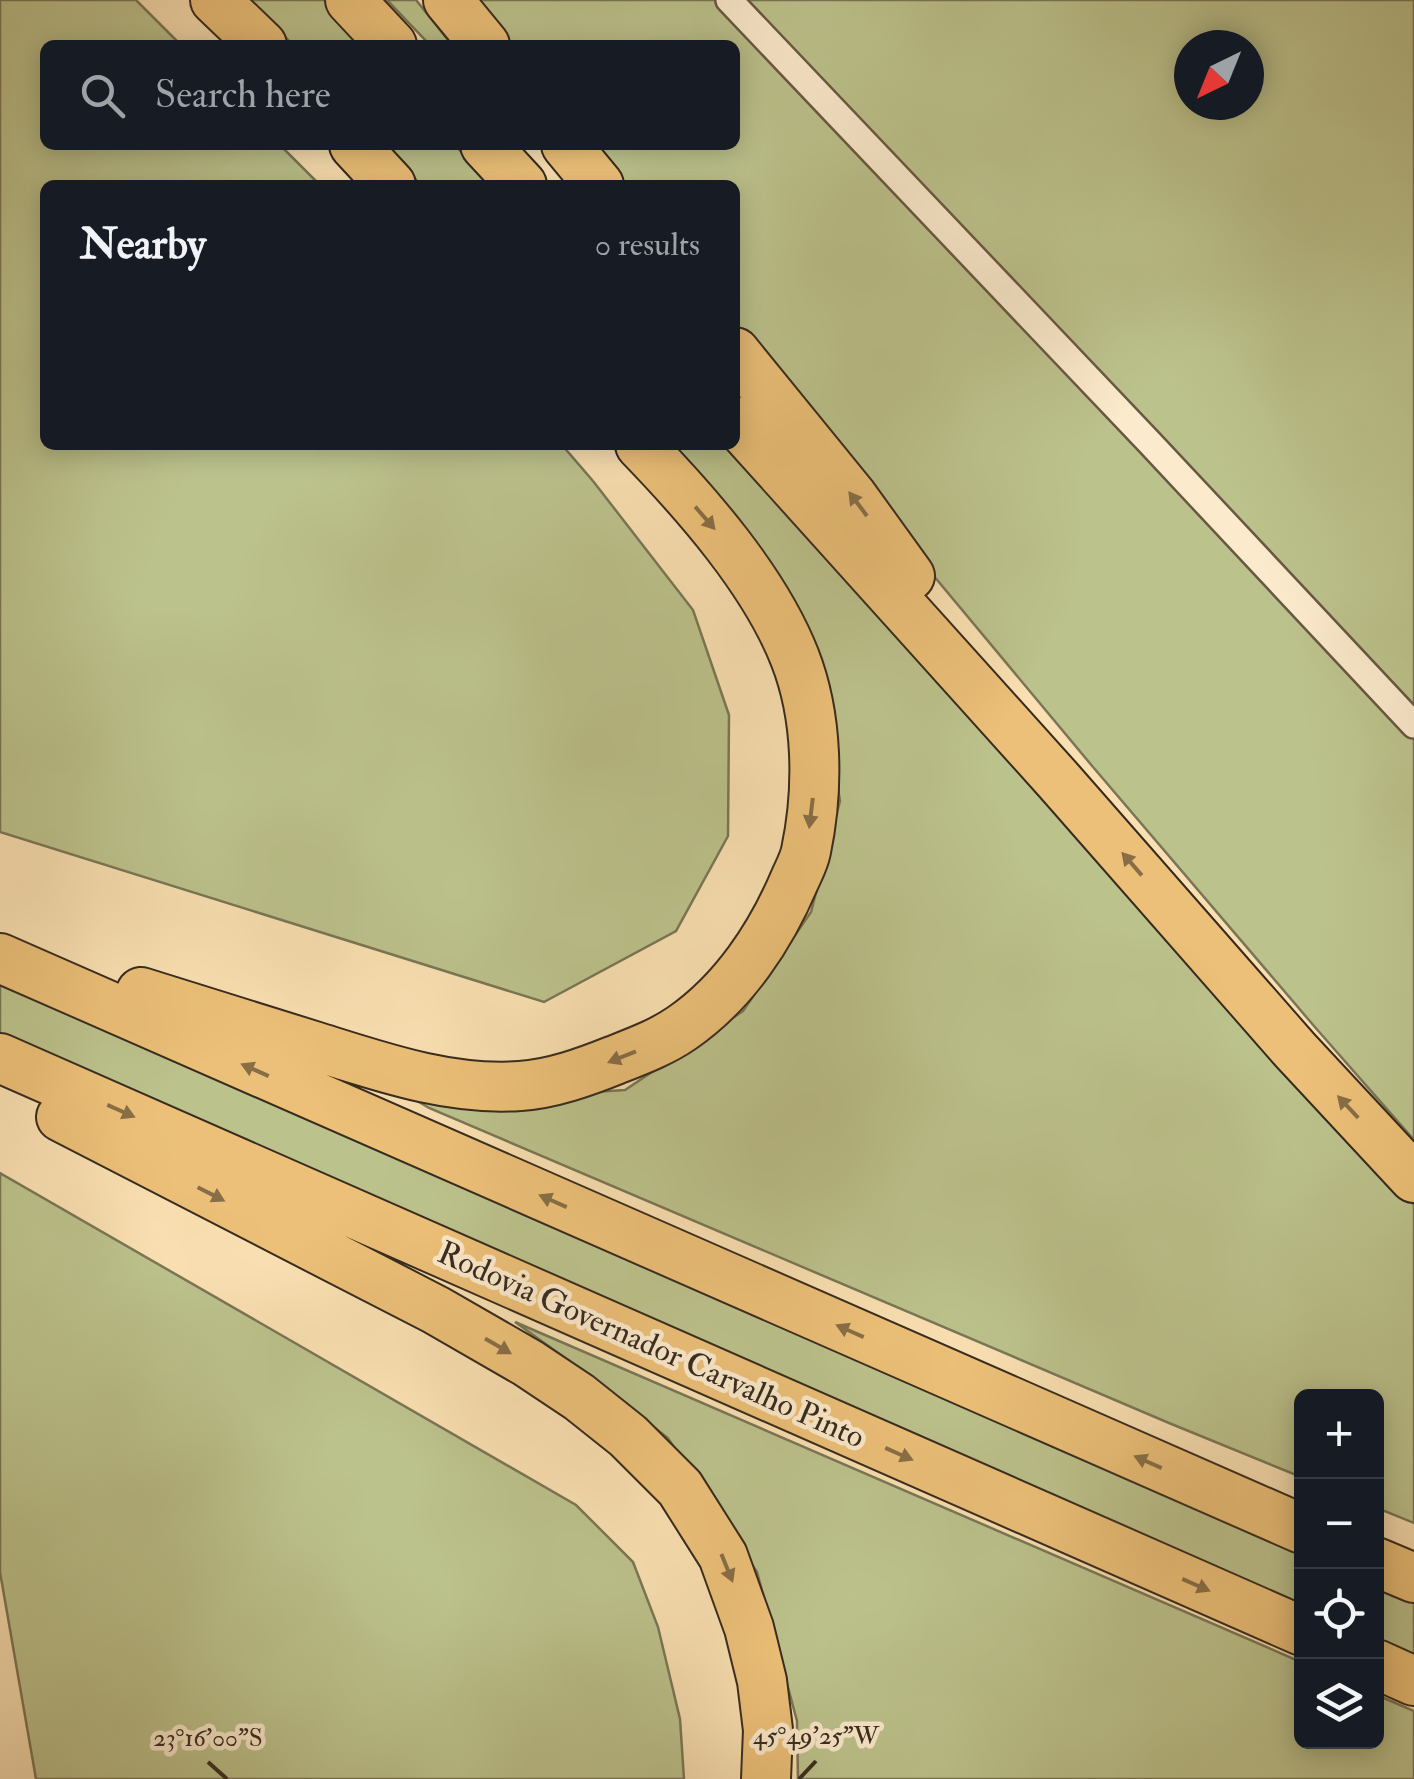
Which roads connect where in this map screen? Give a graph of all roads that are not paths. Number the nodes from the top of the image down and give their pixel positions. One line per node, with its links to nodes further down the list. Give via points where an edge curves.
1 (215, 0): 5 (highway)
2 (350, 0): 6 (highway)
3 (448, 0): 7 (highway)
4 (729, 0): 17 (street)
5 (257, 40)
6 (387, 40)
7 (480, 40)
8 (359, 150): 11 (highway)
9 (490, 150): 12 (highway)
10 (570, 150): 13 (highway)
11 (386, 180)
12 (517, 180)
13 (595, 180)
14 (740, 358): 18 (highway, one-way to 14, via 853,497)
15 (740, 427): 18 (highway)
16 (644, 450): 19 (highway, one-way to 19, via 766,599 796,658 813,726 806,854 779,917 748,964 683,1027 584,1073 522,1086 449,1084)
17 (1414, 725)
18 (1059, 781): 23 (highway, one-way to 18)
19 (0, 948)
20 (0, 958): 24 (highway, one-way to 20)
21 (0, 1058): 27 (highway, Rodovia Governador Carvalho Pinto, one-way to 27)
22 (0, 1085): 30 (highway, one-way to 30, via 436,1310 528,1363 628,1436 680,1488 723,1556 762,1680)
23 (1414, 1178)
24 (1294, 1525)
25 (1384, 1565): 26 (highway)
26 (1414, 1578)
27 (1294, 1628)
28 (1384, 1668): 29 (highway)
29 (1414, 1681)
30 (766, 1779)

